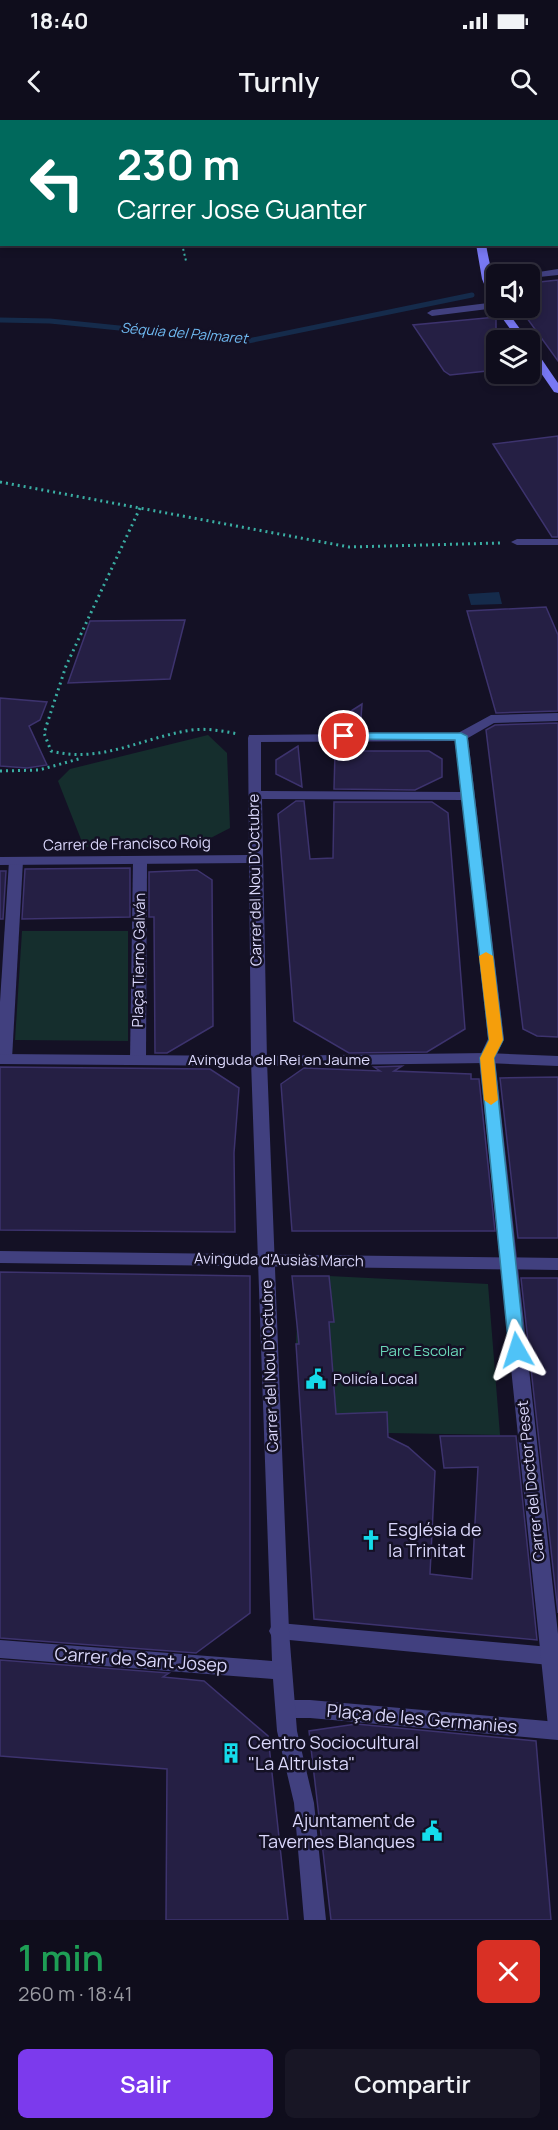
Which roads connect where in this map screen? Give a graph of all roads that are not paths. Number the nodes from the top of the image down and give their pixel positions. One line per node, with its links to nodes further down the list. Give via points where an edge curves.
1 (482, 246): 2 (main road)
2 (487, 264)
3 (558, 272): 4 (street)
4 (540, 274)
5 (486, 306): 6 (street)
6 (432, 313)
7 (540, 364): 8 (main road)
8 (558, 390)
9 (517, 542): 10 (street)
10 (558, 542)
11 (558, 717): 12 (street, via 491,719)
12 (461, 736): 13 (street, Carrer del Nou D'Octubre, via 254,738); 14 (street, Carrer del Doctor Peset)
13 (254, 795): 14 (street); 15 (street, Carrer del Nou D'Octubre)
14 (466, 796): 19 (street, Carrer del Doctor Peset, via 496,1040)
15 (254, 859): 16 (street, Carrer de Francisco Roig); 22 (street, Carrer del Nou D'Octubre)
16 (140, 860): 18 (street, Carrer de Francisco Roig); 21 (street, Plaça Tierno Galván)
17 (0, 861): 18 (street, Carrer de Francisco Roig)
18 (16, 861): 20 (street)
19 (487, 1058): 22 (street, Avinguda del Rei en Jaume); 23 (street, Avinguda del Rei en Jaume); 26 (street, Carrer del Doctor Peset)
20 (2, 1059): 21 (street, Avinguda del Rei en Jaume)
21 (138, 1060): 22 (street, Avinguda del Rei en Jaume)
22 (259, 1061): 25 (street, Carrer del Nou D'Octubre)
23 (558, 1061)
24 (0, 1257): 25 (street, Avinguda d'Ausiàs March)
25 (267, 1260): 26 (street, Avinguda d'Ausiàs March); 28 (street, Carrer del Nou D'Octubre)
26 (507, 1263): 27 (street, Avinguda d'Ausiàs March); 30 (street, Carrer del Doctor Peset)
27 (558, 1264)
28 (279, 1631): 30 (street); 31 (street, Carrer del Nou D'Octubre)
29 (0, 1650): 31 (street, Carrer de Sant Josep)
30 (550, 1656): 33 (street, Carrer del Doctor Peset)
31 (282, 1671): 32 (street, Carrer del Nou D'Octubre)
32 (286, 1709): 34 (street, Plaça de les Germanies); 35 (street, Carrer del Nou D'Octubre, via 287,1731 304,1803)
33 (558, 1726)
34 (558, 1731)
35 (315, 1920)

